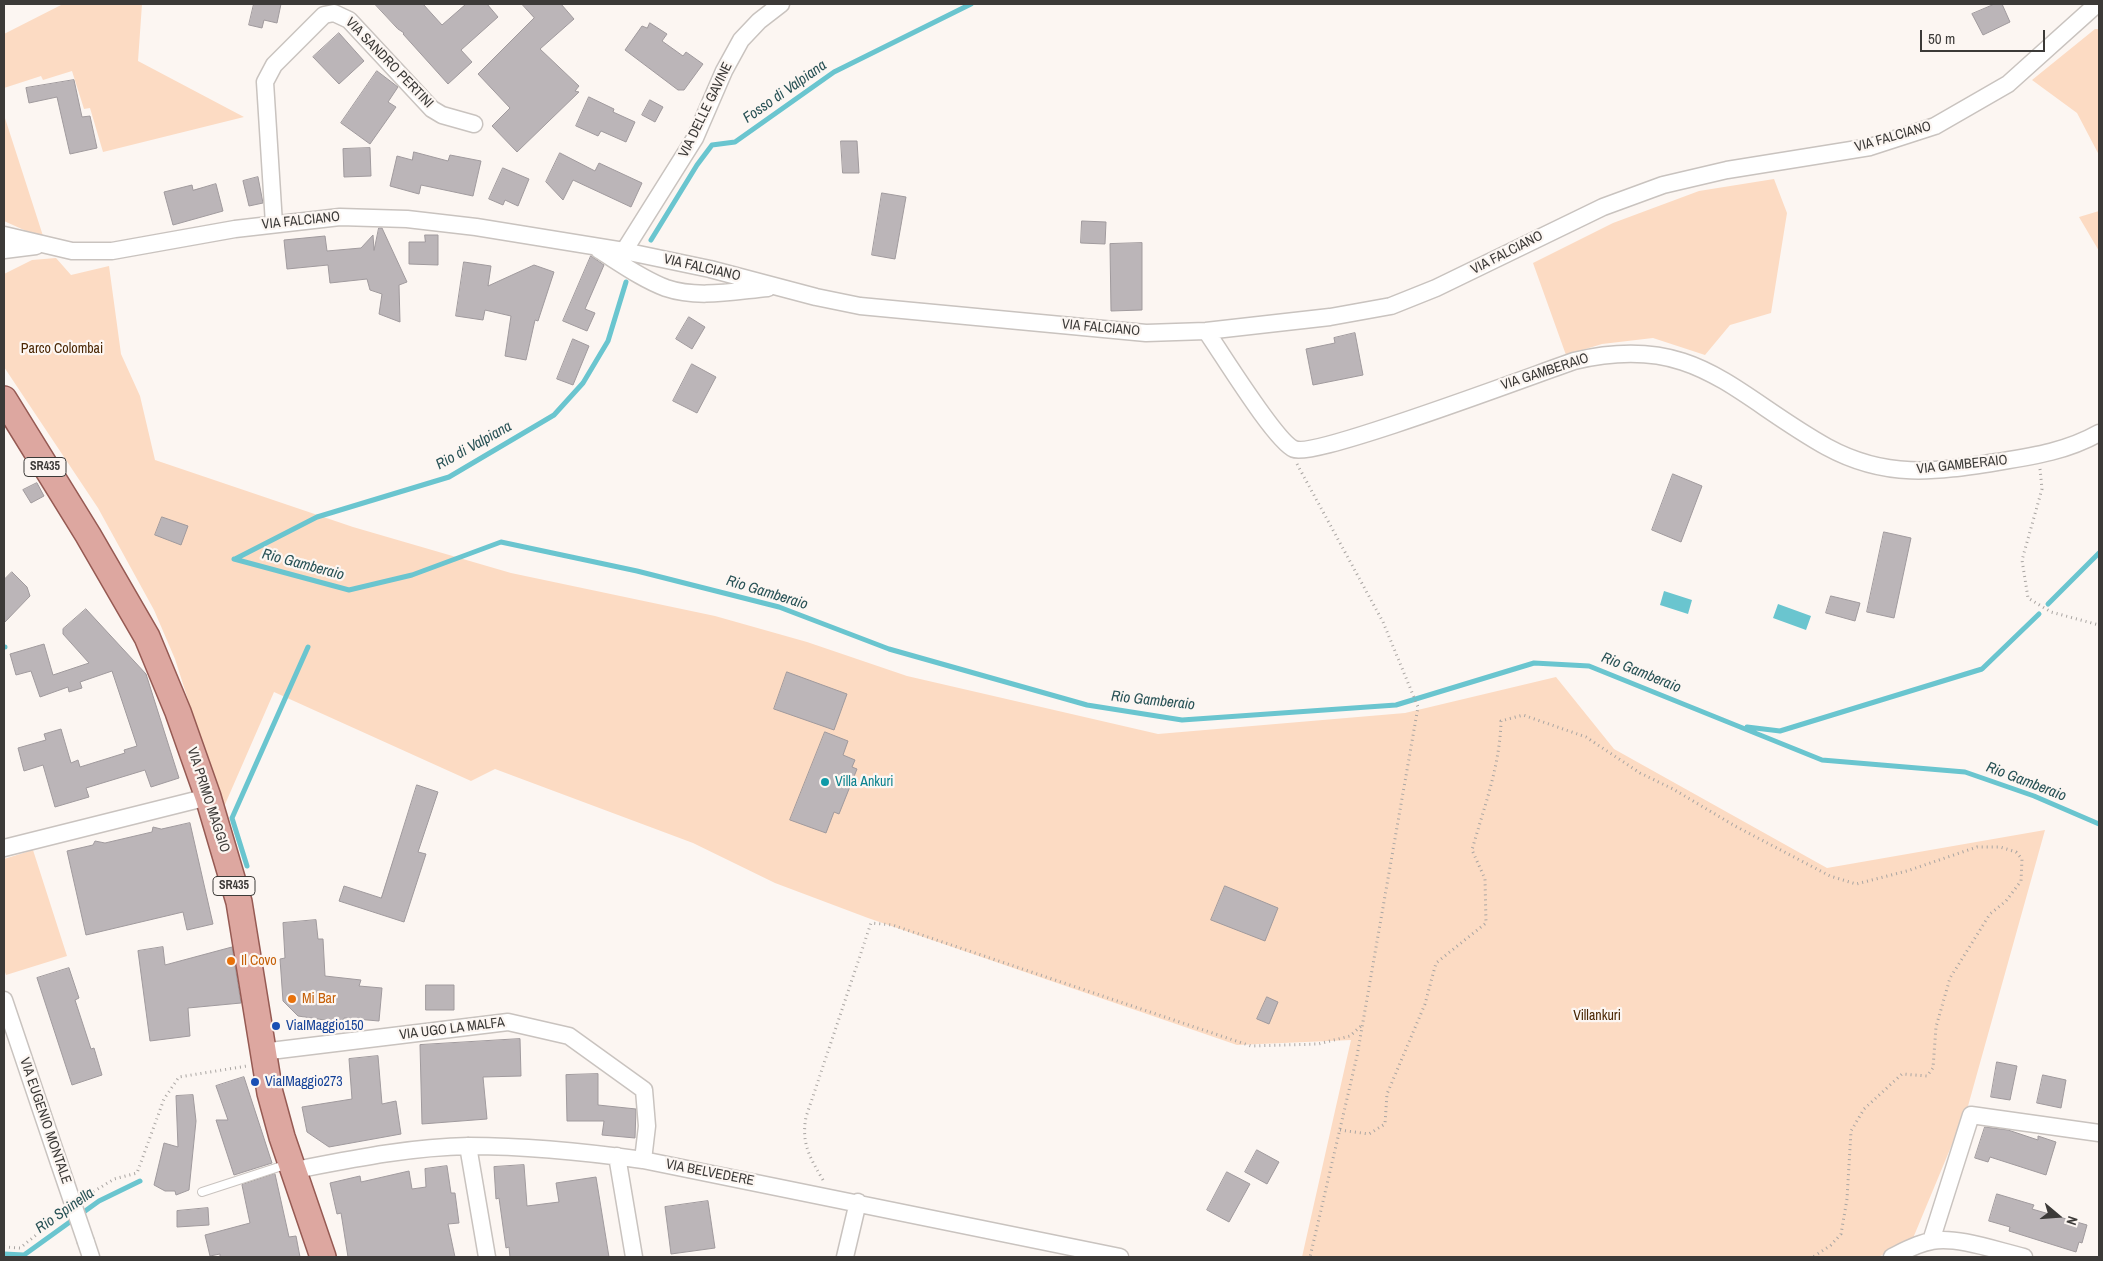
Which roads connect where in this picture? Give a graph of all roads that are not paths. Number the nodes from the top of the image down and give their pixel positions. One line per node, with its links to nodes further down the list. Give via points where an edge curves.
1 (781, 4): 9 (street, VIA DELLE GAVINE, via 741,40 695,138)
2 (2097, 4): 11 (street, VIA FALCIANO, via 2008,84 1934,126 1870,147 1727,170 1663,186 1603,207 1392,306 1330,317)
3 (474, 124): 4 (street, VIA SANDRO PERTINI, via 437,112 349,20 334,13 324,15 274,65 266,82)
4 (274, 224): 6 (street, VIA FALCIANO, via 112,251 72,251); 7 (street, VIA FALCIANO, via 340,216 407,219)
5 (4, 235): 6 (street, VIA FALCIANO)
6 (41, 245): 8 (street, VIA FALCIANO)
7 (593, 247): 9 (street, VIA FALCIANO); 10 (street, via 656,284 676,291 712,293)
8 (4, 250)
9 (624, 251): 10 (street, VIA FALCIANO, via 710,269)
10 (778, 288): 11 (street, VIA FALCIANO, via 860,306 920,313 1146,332)
11 (1206, 331): 13 (street, VIA GAMBERAIO, via 1284,442 1305,451 1574,361 1633,353 1668,356 1703,368 1847,458 1886,469 1925,471 2039,456 2080,443)
12 (4, 399): 14 (main road, VIA PRIMO MAGGIO / SR435, via 147,637)
13 (2099, 433)
14 (208, 797): 15 (street); 17 (main road, VIA PRIMO MAGGIO / SR435, via 239,902)
15 (4, 848)
16 (4, 1000): 26 (street, VIA EUGENIO MONTALE, bridge)
17 (263, 1057): 21 (street, VIA UGO LA MALFA, via 508,1022 569,1036 644,1090 647,1126); 22 (main road, VIA PRIMO MAGGIO / SR435, via 276,1116)
18 (2099, 1133): 25 (street, via 1971,1115)
19 (468, 1146): 20 (street, VIA BELVEDERE); 22 (street, VIA BELVEDERE); 28 (street)
20 (617, 1156): 21 (street, VIA BELVEDERE); 29 (street)
21 (643, 1160): 24 (street, VIA BELVEDERE)
22 (294, 1166): 23 (lane); 27 (main road, VIA PRIMO MAGGIO / SR435)
23 (202, 1192)
24 (858, 1202): 30 (street); 31 (street, VIA BELVEDERE)
25 (1930, 1241): 32 (street); 33 (street, via 1958,1242)
26 (88, 1250)
27 (323, 1257)
28 (487, 1257)
29 (634, 1257)
30 (845, 1257)
31 (1120, 1257)
32 (1892, 1257)
33 (2024, 1257)

